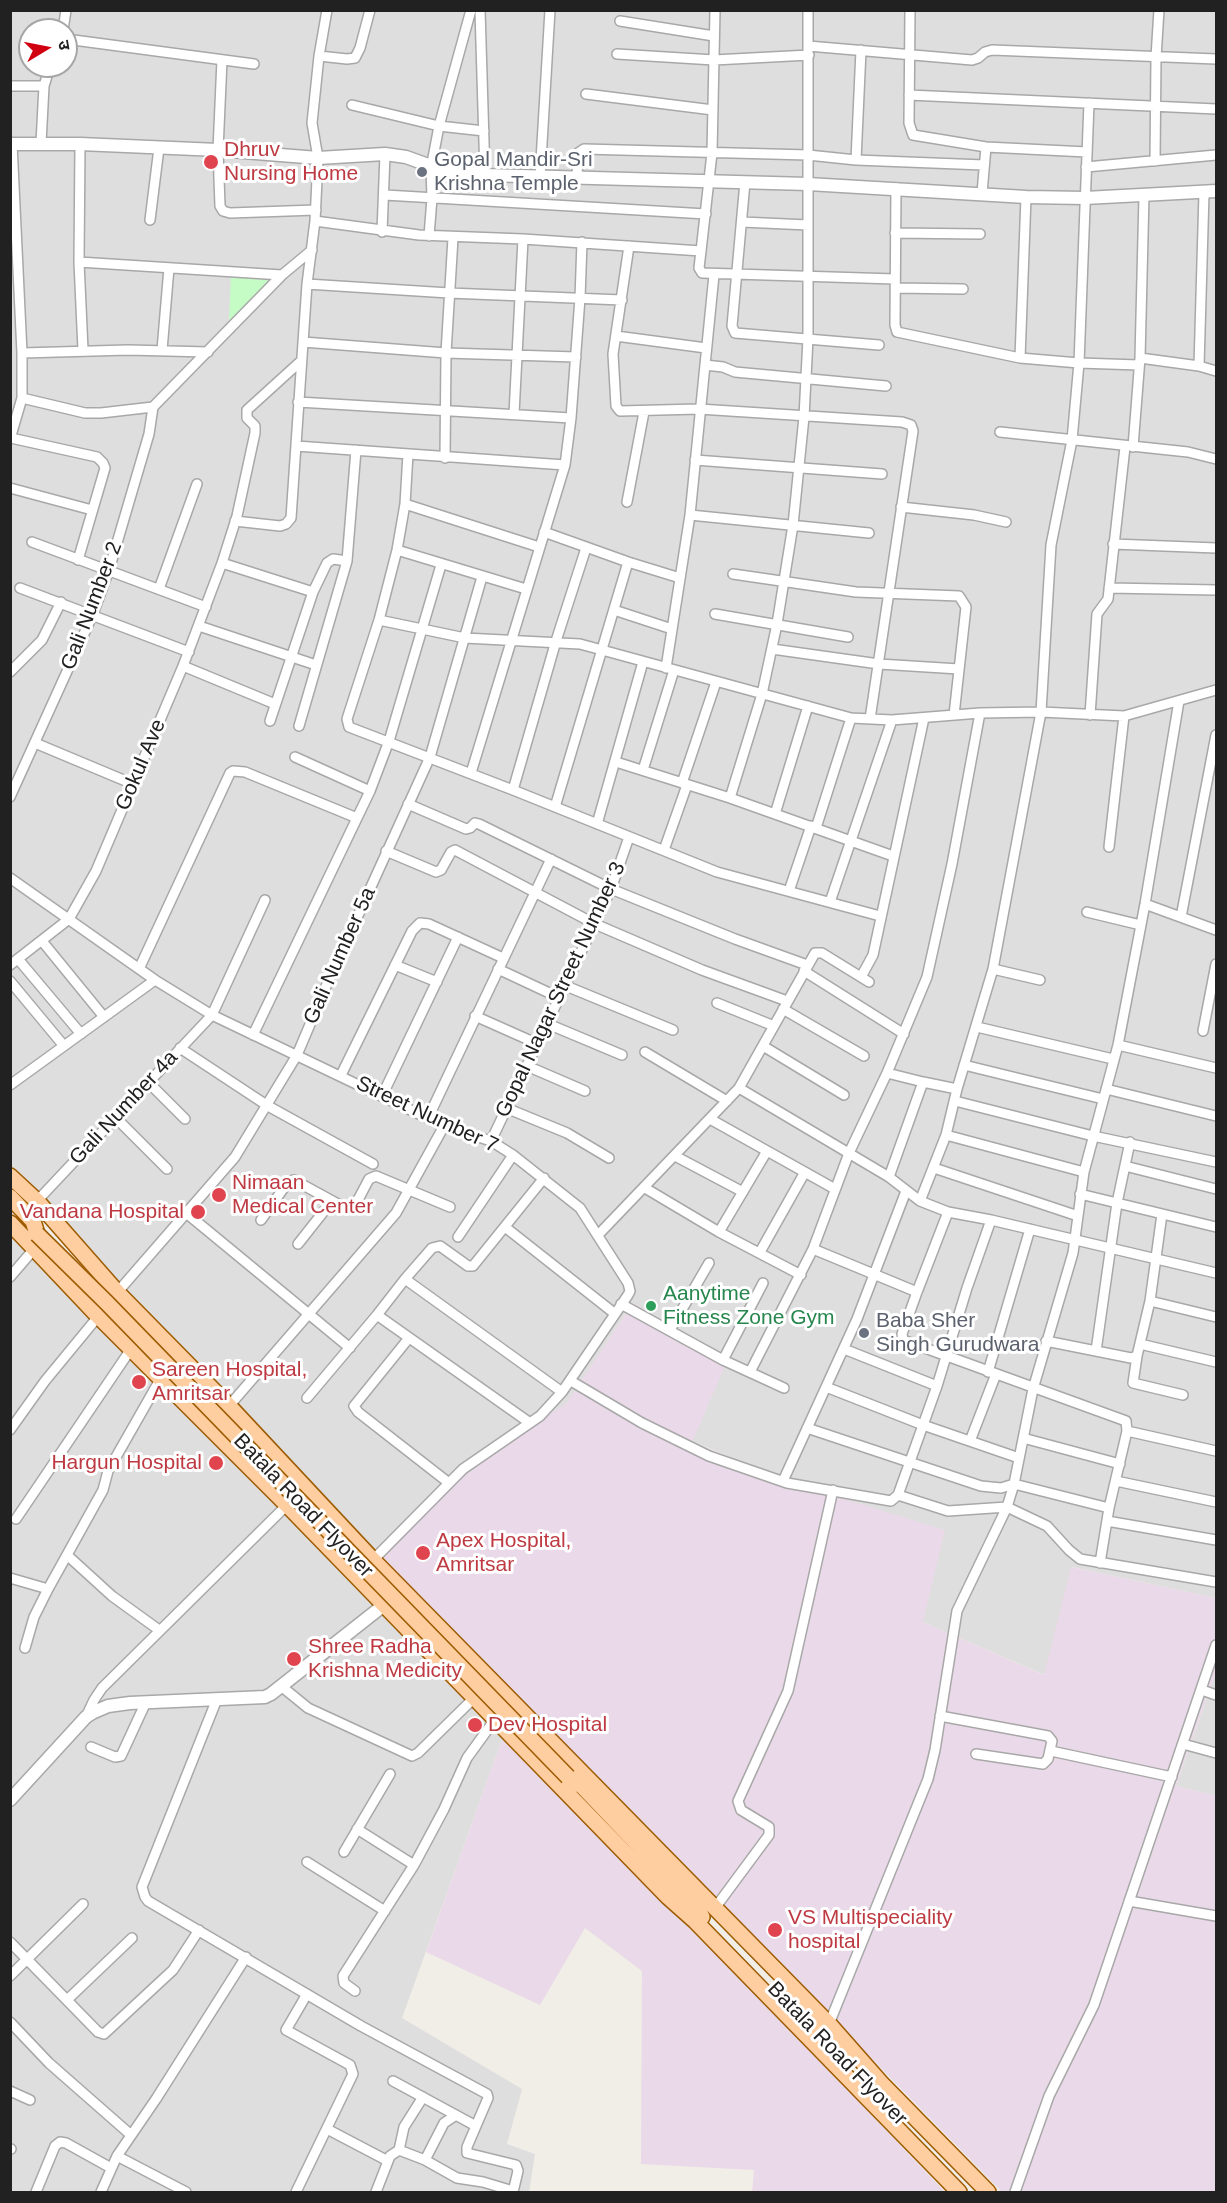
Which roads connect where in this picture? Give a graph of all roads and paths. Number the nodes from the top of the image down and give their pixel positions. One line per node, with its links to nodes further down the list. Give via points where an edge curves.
1 (327, 10): 17 (street)
2 (370, 10): 17 (street, via 355,58)
3 (471, 10): 33 (street)
4 (480, 10): 34 (street)
5 (550, 10): 53 (street)
6 (715, 10): 11 (street)
7 (808, 10): 13 (street)
8 (910, 10): 16 (street)
9 (1159, 10): 18 (street)
10 (620, 21): 11 (street)
11 (714, 36): 21 (street)
12 (78, 41): 20 (street)
13 (808, 50): 14 (street); 21 (street); 44 (street)
14 (861, 50): 16 (street); 47 (street)
15 (617, 54): 21 (street)
16 (909, 55): 18 (street, via 975,60 992,50); 27 (street)
17 (319, 56): 46 (street, via 312,123)
18 (1156, 57): 19 (street); 30 (street)
19 (1216, 59)
20 (222, 60): 22 (street); 40 (street)
21 (714, 60): 32 (street)
22 (254, 64)
23 (47, 78): 25 (street)
24 (10, 86): 25 (street)
25 (44, 87): 35 (street)
26 (586, 94): 32 (street)
27 (909, 95): 28 (street); 38 (street, via 913,135)
28 (1089, 103): 30 (street); 41 (street)
29 (352, 105): 33 (street)
30 (1156, 105): 31 (street); 48 (street)
31 (1216, 109)
32 (713, 110): 42 (street)
33 (439, 126): 34 (street); 51 (street)
34 (484, 131): 52 (street)
35 (40, 143): 36 (street); 37 (street)
36 (11, 144): 72 (street)
37 (80, 144): 39 (street); 83 (street)
38 (987, 147): 41 (street); 49 (street)
39 (159, 148): 40 (street); 68 (street)
40 (218, 150): 46 (street); 66 (street, via 223,211)
41 (1087, 152): 50 (street)
42 (712, 153): 44 (street); 54 (street, via 582,149 578,153); 55 (street)
43 (385, 154): 46 (street); 51 (street, via 406,157); 61 (street)
44 (808, 155): 47 (street); 57 (street)
45 (1216, 155): 48 (street)
46 (318, 158): 66 (street)
47 (856, 160): 49 (street)
48 (1155, 161): 50 (street)
49 (984, 165): 60 (street)
50 (1086, 167): 65 (street)
51 (431, 168): 52 (street); 64 (street)
52 (485, 175): 53 (street)
53 (540, 177): 54 (street)
54 (577, 178): 55 (street)
55 (709, 182): 56 (street); 67 (street)
56 (745, 182): 57 (street); 70 (street)
57 (808, 184): 58 (street); 71 (street)
58 (896, 188): 60 (street); 74 (street)
59 (1210, 192): 62 (street); 113 (street)
60 (982, 193): 63 (street)
61 (385, 195): 64 (street); 73 (street)
62 (1144, 195): 65 (street); 110 (street)
63 (1026, 197): 65 (street); 108 (street)
64 (432, 198): 67 (street); 76 (street)
65 (1084, 198): 111 (street)
66 (316, 210): 69 (street)
67 (706, 214): 82 (street)
68 (150, 220)
69 (315, 221): 73 (street); 81 (street)
70 (742, 222): 71 (street); 87 (street)
71 (808, 225): 88 (street)
72 (13, 229): 104 (street)
73 (382, 232): 76 (street)
74 (896, 233): 75 (street); 90 (street)
75 (980, 234)
76 (429, 236): 77 (street)
77 (453, 238): 78 (street); 92 (street)
78 (523, 239): 79 (street); 93 (street)
79 (582, 242): 80 (street); 94 (street)
80 (629, 246): 82 (street); 95 (street)
81 (312, 250): 85 (street); 89 (street)
82 (701, 251): 86 (street, via 699,268 702,273)
83 (79, 262): 84 (street); 101 (street)
84 (169, 268): 85 (street); 102 (street)
85 (282, 275): 103 (street)
86 (714, 275): 87 (street); 100 (street)
87 (738, 276): 88 (street); 97 (street, via 732,326 735,333)
88 (808, 278): 90 (street); 97 (street)
89 (307, 284): 92 (street); 98 (street)
90 (895, 284): 91 (street); 108 (street, via 897,332)
91 (963, 289)
92 (449, 293): 93 (street); 105 (street)
93 (521, 296): 94 (street); 106 (street)
94 (580, 298): 95 (street); 107 (street)
95 (622, 300): 96 (street)
96 (615, 336): 100 (street); 123 (street, via 612,365 618,410)
97 (807, 338): 99 (street); 115 (street)
98 (303, 342): 105 (street); 109 (street)
99 (879, 345)
100 (706, 348): 112 (street)
101 (83, 350): 102 (street); 104 (street)
102 (162, 350): 103 (street)
103 (208, 352): 120 (street)
104 (22, 353): 117 (street)
105 (446, 353): 106 (street); 122 (street)
106 (517, 356): 107 (street); 124 (street)
107 (576, 357): 126 (street)
108 (1020, 358): 111 (street)
109 (301, 361): 118 (street); 147 (street, Gokul Ave, via 247,410 255,433)
110 (1140, 361): 111 (street); 113 (street); 131 (street)
111 (1079, 363): 129 (street)
112 (705, 365): 115 (street, via 735,372); 121 (street)
113 (1199, 366): 114 (street)
114 (1216, 371)
115 (806, 378): 116 (street); 125 (street)
116 (886, 386)
117 (22, 402): 119 (street); 120 (street, via 101,413); 128 (street)
118 (298, 402): 122 (street); 130 (street)
119 (10, 406)
120 (153, 407): 163 (street, Gali Number 2)
121 (699, 409): 123 (street); 125 (street); 136 (street)
122 (445, 411): 124 (street); 134 (street)
123 (644, 412): 142 (street)
124 (514, 414): 126 (street)
125 (804, 417): 138 (street); 144 (street, via 911,425)
126 (571, 418): 137 (street)
127 (1000, 432): 129 (street)
128 (11, 438): 145 (street, via 101,460 105,468)
129 (1072, 440): 131 (street); 206 (street, via 1051,545)
130 (296, 446): 132 (street); 147 (street, via 289,521 280,526)
131 (1129, 447): 135 (street, via 1188,452); 153 (street)
132 (356, 450): 133 (street); 159 (street)
133 (408, 454): 134 (street); 143 (street)
134 (445, 458): 137 (street)
135 (1216, 459)
136 (694, 460): 138 (street); 146 (street)
137 (565, 465): 150 (street)
138 (799, 468): 139 (street); 149 (street)
139 (882, 474)
140 (197, 484): 170 (street)
141 (10, 488): 145 (street)
142 (627, 502)
143 (405, 504): 154 (street); 157 (street)
144 (901, 507): 148 (street); 174 (street)
145 (92, 510): 158 (street)
146 (690, 515): 149 (street); 166 (street)
147 (235, 521): 161 (street, Gokul Ave)
148 (1006, 522)
149 (793, 525): 151 (street); 167 (street)
150 (544, 532): 154 (street); 155 (street)
151 (869, 532)
152 (32, 542): 158 (street)
153 (1113, 544): 156 (street); 169 (street)
154 (539, 547): 171 (street)
155 (586, 548): 160 (street); 187 (street)
156 (1216, 548)
157 (397, 550): 162 (street); 180 (street)
158 (78, 560): 163 (street)
159 (347, 561): 173 (street, via 327,562); 195 (street)
160 (627, 562): 166 (street); 177 (street)
161 (222, 563): 173 (street); 176 (street, Gokul Ave)
162 (441, 564): 165 (street); 183 (street)
163 (109, 570): 170 (street); 178 (street, Gali Number 2)
164 (733, 574): 167 (street)
165 (482, 577): 171 (street); 186 (street, Gali Number 5a)
166 (680, 578): 184 (street)
167 (785, 581): 174 (street, via 836,590); 181 (street)
168 (20, 588): 175 (street)
169 (1109, 588): 172 (street); 209 (street, via 1108,601 1097,614)
170 (159, 589): 176 (street)
171 (526, 589): 188 (street)
172 (1216, 590)
173 (313, 592): 192 (street)
174 (890, 593): 194 (street); 198 (street, via 962,598 966,607)
175 (61, 602): 178 (street); 199 (street, via 42,640)
176 (206, 607): 182 (street, Gokul Ave)
177 (614, 610): 184 (street); 189 (street)
178 (93, 614): 191 (street); 219 (street, Gali Number 2)
179 (715, 614): 181 (street)
180 (379, 620): 183 (street); 218 (street, via 347,723 353,729)
181 (777, 624): 185 (street); 190 (street)
182 (199, 626): 191 (street, Gokul Ave); 192 (street)
183 (420, 629): 186 (street); 218 (street)
184 (672, 629): 197 (street)
185 (848, 637)
186 (465, 638): 188 (street); 221 (street, Gali Number 5a)
187 (556, 641): 188 (street); 189 (street); 227 (street)
188 (510, 642): 224 (street)
189 (601, 649): 193 (street); 232 (street)
190 (772, 650): 194 (street); 202 (street)
191 (189, 652): 196 (street, Gokul Ave)
192 (290, 656): 195 (street); 204 (street)
193 (643, 662): 197 (street); 222 (street)
194 (879, 664): 198 (street); 213 (street)
195 (316, 665): 216 (street)
196 (183, 666): 204 (street); 225 (street, Gokul Ave)
197 (670, 669): 200 (street); 223 (street)
198 (959, 669): 208 (street)
199 (10, 672)
200 (716, 682): 202 (street); 226 (street)
201 (1216, 690): 203 (street)
202 (762, 694): 205 (street); 230 (street)
203 (1179, 701): 210 (street); 250 (street)
204 (275, 704): 215 (street)
205 (808, 706): 211 (street); 233 (street)
206 (1041, 712): 207 (street); 209 (street); 267 (street)
207 (980, 713): 208 (street); 285 (street, via 932,959)
208 (954, 715): 212 (street)
209 (1090, 715): 210 (street)
210 (1124, 716): 239 (street)
211 (851, 718): 213 (street); 236 (street)
212 (924, 718): 214 (street); 242 (street)
213 (870, 719): 214 (street)
214 (892, 720): 238 (street)
215 (270, 721)
216 (299, 726)
217 (1216, 735): 253 (street)
218 (389, 741): 221 (street); 228 (street)
219 (34, 743): 225 (street); 229 (street, Gali Number 2)
220 (295, 757): 228 (street)
221 (430, 757): 224 (street); 231 (street, Gali Number 5a)
222 (616, 762): 223 (street); 235 (street)
223 (643, 770): 226 (street)
224 (471, 773): 227 (street)
225 (133, 784): 254 (street, Gokul Ave, via 96,871)
226 (685, 784): 230 (street); 240 (street)
227 (513, 790): 232 (street)
228 (370, 791): 234 (street)
229 (10, 797)
230 (730, 798): 233 (street)
231 (408, 804): 241 (street, Gali Number 5a); 243 (street, via 466,829 479,824)
232 (555, 807): 235 (street)
233 (776, 814): 236 (street)
234 (357, 818): 265 (street, via 245,772 230,773); 286 (street)
235 (597, 824): 237 (street)
236 (813, 827): 238 (street); 246 (street)
237 (629, 837): 240 (street); 245 (street, Gopal Nagar Street Number 3)
238 (851, 841): 242 (street); 249 (street)
239 (1109, 847)
240 (664, 850): 246 (street, via 717,872)
241 (386, 851): 247 (street, via 436,872 455,850); 293 (street, Gali Number 5a)
242 (893, 856): 252 (street)
243 (550, 859): 245 (street); 247 (street)
244 (10, 878): 254 (street, Street Number 7)
245 (611, 889): 255 (street, Gopal Nagar Street Number 3); 264 (street)
246 (789, 891): 249 (street)
247 (536, 892): 255 (street); 260 (street)
248 (265, 900): 276 (street, Gali Number 4a)
249 (830, 902): 252 (street)
250 (1145, 904): 253 (street); 256 (street)
251 (1087, 912): 256 (street)
252 (880, 916): 264 (street, via 865,979 822,953 815,953)
253 (1181, 917): 257 (street)
254 (69, 918): 259 (street, Gokul Ave); 265 (street, Street Number 7)
255 (595, 924): 272 (street, Gopal Nagar Street Number 3); 275 (street)
256 (1141, 925): 288 (street)
257 (1216, 930)
258 (458, 937): 260 (street); 263 (street, via 420,923); 271 (street)
259 (42, 941): 261 (street, Gokul Ave); 278 (street)
260 (503, 958): 266 (street)
261 (14, 962): 284 (street)
262 (1216, 964): 283 (street)
263 (395, 965): 271 (street); 301 (street)
264 (805, 968): 275 (street); 285 (street)
265 (140, 969): 268 (street, Street Number 7)
266 (498, 969): 273 (street); 277 (street)
267 (993, 969): 269 (street); 281 (street)
268 (154, 980): 276 (street, Street Number 7); 278 (street)
269 (1040, 980)
270 (10, 981): 289 (street)
271 (436, 982): 310 (street)
272 (566, 986): 273 (street, Gopal Nagar Street Number 3); 282 (street)
273 (560, 998): 279 (street, Gopal Nagar Street Number 3)
274 (717, 1004): 280 (street)
275 (785, 1005): 280 (street); 295 (street)
276 (212, 1015): 286 (street, Street Number 7); 291 (street, Gali Number 4a)
277 (475, 1016): 287 (street); 317 (street)
278 (104, 1017): 284 (street)
279 (548, 1024): 287 (street, Gopal Nagar Street Number 3); 294 (street)
280 (774, 1026): 290 (street)
281 (977, 1027): 296 (street); 297 (street)
282 (673, 1030)
283 (1203, 1031)
284 (81, 1034): 289 (street)
285 (904, 1034): 300 (street)
286 (253, 1035): 293 (street, Street Number 7)
287 (537, 1044): 298 (street, Gopal Nagar Street Number 3)
288 (1118, 1045): 296 (street); 299 (street)
289 (64, 1046): 304 (street)
290 (763, 1046): 305 (street); 309 (street)
291 (180, 1048): 302 (street, Gali Number 4a); 313 (street)
292 (645, 1052): 311 (street)
293 (297, 1055): 301 (street, Street Number 7); 313 (street, Gali Number 5a)
294 (622, 1055)
295 (864, 1056)
296 (1113, 1059): 308 (street)
297 (964, 1065): 306 (street); 308 (street)
298 (526, 1066): 307 (street); 314 (street, Gopal Nagar Street Number 3)
299 (1216, 1068)
300 (887, 1073): 303 (street); 326 (street)
301 (341, 1075): 310 (street, Street Number 7)
302 (148, 1082): 316 (street, Gali Number 4a); 318 (street)
303 (923, 1082): 306 (street); 338 (street)
304 (10, 1085)
305 (739, 1088): 311 (street); 326 (street)
306 (957, 1089): 312 (street)
307 (585, 1091)
308 (1105, 1094): 315 (street); 322 (street)
309 (844, 1095)
310 (382, 1096): 317 (street, Street Number 7)
311 (727, 1101): 319 (street)
312 (955, 1101): 321 (street); 322 (street)
313 (268, 1106): 331 (street); 354 (street, Gali Number 5a, via 235,1157)
314 (506, 1108): 323 (street, Gopal Nagar Street Number 3); 329 (street, via 567,1133)
315 (1216, 1116)
316 (115, 1117): 334 (street); 348 (street, Gali Number 4a)
317 (428, 1118): 320 (street, Street Number 7)
318 (184, 1119)
319 (710, 1119): 325 (street); 328 (street)
320 (444, 1126): 323 (street, Street Number 7); 341 (street)
321 (946, 1135): 333 (street); 336 (street)
322 (1093, 1136): 324 (street); 336 (street)
323 (491, 1142): 327 (street, Street Number 7)
324 (1130, 1142): 330 (street); 332 (street)
325 (767, 1151): 335 (street); 345 (street)
326 (849, 1153): 338 (street); 342 (street)
327 (513, 1155): 339 (street, Street Number 7); 366 (street)
328 (675, 1156): 340 (street); 345 (street)
329 (609, 1158)
330 (1216, 1162)
331 (373, 1164)
332 (1125, 1166): 343 (street); 351 (street)
333 (934, 1168): 350 (street); 357 (street)
334 (167, 1169)
335 (806, 1172): 342 (street); 372 (street)
336 (1084, 1172): 346 (street)
337 (10, 1176): 348 (main road)
338 (889, 1177): 344 (street)
339 (544, 1178): 361 (street); 365 (street, Street Number 7, via 580,1208)
340 (645, 1188): 364 (street); 365 (street)
341 (410, 1189): 349 (street, via 374,1176 350,1209); 352 (street); 386 (street, via 396,1213)
342 (835, 1189): 370 (street)
343 (1216, 1189)
344 (906, 1191): 350 (street); 376 (street)
345 (743, 1192): 364 (street)
346 (1080, 1194): 351 (street); 357 (street)
347 (10, 1197): 368 (main road, Batala Road Flyover, via 33,1221)
348 (37, 1201): 381 (main road)
349 (332, 1201): 358 (street, via 294,1180 288,1182); 369 (street)
350 (920, 1201): 355 (street)
351 (1117, 1203): 356 (street); 371 (street)
352 (450, 1207)
353 (10, 1212): 368 (main road, Batala Road Flyover)
354 (185, 1212): 381 (street, Gali Number 5a); 386 (street)
355 (948, 1212): 359 (street); 382 (street)
356 (1162, 1214): 362 (street); 373 (street)
357 (1078, 1216): 367 (street)
358 (261, 1220)
359 (991, 1220): 363 (street); 399 (street)
360 (10, 1223): 368 (main road)
361 (505, 1227): 379 (street, via 473,1266 437,1246); 385 (street)
362 (1216, 1227)
363 (1030, 1229): 367 (street); 403 (street)
364 (719, 1232): 372 (street)
365 (598, 1235): 384 (street, Street Number 7, via 629,1287)
366 (458, 1237)
367 (1075, 1240): 371 (street); 392 (street)
368 (36, 1241): 378 (street); 388 (main road); 506 (main road, Batala Road Flyover, bridge, via 113,1309 568,1777 583,1788 694,1903 702,1917)
369 (298, 1244)
370 (813, 1249): 376 (street); 377 (street)
371 (1109, 1249): 373 (street); 397 (street)
372 (760, 1252): 377 (street)
373 (1155, 1258): 375 (street); 383 (street)
374 (709, 1263): 390 (street)
375 (1216, 1273)
376 (874, 1274): 382 (street); 396 (street)
377 (801, 1275): 402 (street)
378 (10, 1277)
379 (405, 1279): 387 (street); 410 (street)
380 (763, 1283): 400 (street)
381 (117, 1292): 388 (street, Gali Number 5a); 413 (main road)
382 (916, 1292): 399 (street, via 903,1341)
383 (1150, 1301): 389 (street); 393 (street)
384 (621, 1304): 385 (street); 390 (street)
385 (614, 1313): 405 (street)
386 (309, 1314): 394 (street); 413 (street)
387 (377, 1315): 391 (street); 394 (street)
388 (98, 1316): 395 (main road); 417 (street, Gali Number 5a)
389 (1216, 1317)
390 (670, 1330): 400 (street)
391 (409, 1338): 414 (street); 428 (street, via 354,1406)
392 (1046, 1341): 397 (street); 409 (street)
393 (1140, 1344): 398 (street); 401 (street)
394 (350, 1348): 412 (street)
395 (131, 1349): 404 (main road); 435 (street)
396 (844, 1349): 406 (street); 407 (street)
397 (1096, 1351): 398 (street)
398 (1137, 1356): 411 (street, via 1133,1383)
399 (946, 1357): 403 (street); 406 (street)
400 (723, 1360): 402 (street)
401 (1216, 1362)
402 (750, 1372): 408 (street)
403 (992, 1373): 409 (street); 420 (street)
404 (161, 1378): 432 (main road); 438 (street, via 108,1471 103,1490)
405 (571, 1381): 410 (street); 425 (street, via 688,1447)
406 (937, 1386): 415 (street)
407 (826, 1387): 415 (street); 416 (street)
408 (784, 1388)
409 (1033, 1389): 418 (street, via 1122,1420); 419 (street)
410 (562, 1392): 414 (street)
411 (1183, 1395)
412 (307, 1398)
413 (229, 1406): 439 (main road)
414 (530, 1423): 428 (street, via 470,1463)
415 (923, 1425): 420 (street); 423 (street)
416 (807, 1428): 423 (street); 425 (street)
417 (10, 1430)
418 (1127, 1431): 421 (street); 424 (street)
419 (1023, 1438): 422 (street); 424 (street)
420 (970, 1441): 422 (street)
421 (1216, 1451)
422 (1019, 1458): 427 (street)
423 (909, 1462): 427 (street, via 981,1486 1001,1488); 430 (street)
424 (1120, 1464): 426 (street)
425 (783, 1481): 429 (street)
426 (1116, 1481): 431 (street); 434 (street)
427 (1014, 1484): 433 (street); 434 (street)
428 (447, 1486): 439 (street)
429 (833, 1490): 430 (street, via 885,1502); 472 (street, via 788,1691 738,1801 741,1810 769,1827 769,1835)
430 (898, 1495): 433 (street, via 948,1511)
431 (1216, 1502)
432 (287, 1505): 445 (main road); 446 (street)
433 (1007, 1507): 440 (street, via 1047,1526 1074,1555); 455 (street, via 957,1611)
434 (1109, 1508): 436 (street)
435 (16, 1519)
436 (1107, 1521): 437 (street); 440 (street)
437 (1216, 1540)
438 (67, 1556): 443 (street); 446 (street)
439 (374, 1560): 444 (main road)
440 (1100, 1563): 442 (street)
441 (10, 1578): 443 (street)
442 (1216, 1582)
443 (48, 1589): 448 (street)
444 (402, 1589): 445 (street); 472 (main road)
445 (385, 1605): 449 (street); 452 (main road)
446 (159, 1630): 456 (street, via 98,1693)
447 (1216, 1645): 450 (street)
448 (25, 1648)
449 (281, 1686): 452 (street, via 308,1708 412,1756); 453 (street, via 259,1698)
450 (1202, 1690): 451 (street); 458 (street)
451 (1216, 1695)
452 (475, 1697): 457 (main road)
453 (217, 1699): 454 (street); 475 (street, via 142,1887 148,1901)
454 (146, 1702): 456 (street, via 108,1706); 459 (street, via 121,1756)
455 (940, 1716): 460 (street, via 1048,1736); 485 (street, via 928,1779)
456 (86, 1717): 465 (street)
457 (496, 1718): 469 (street, via 467,1758); 505 (main road)
458 (1183, 1744): 462 (street); 464 (street)
459 (91, 1747)
460 (1051, 1751): 461 (street, via 1043,1764); 464 (street)
461 (976, 1754)
462 (1216, 1754)
463 (390, 1774): 466 (street)
464 (1172, 1777): 470 (street)
465 (10, 1800)
466 (357, 1829): 467 (street); 469 (street)
467 (344, 1852)
468 (307, 1862): 473 (street)
469 (414, 1865): 473 (street)
470 (1129, 1901): 474 (street); 508 (street, via 1094,2005 1049,2096)
471 (83, 1904): 479 (street)
472 (716, 1908): 485 (main road)
473 (385, 1911): 481 (street, via 342,1978)
474 (1216, 1916)
475 (199, 1930): 478 (street); 483 (street, via 173,1970 107,2032 98,2032)
476 (132, 1938): 483 (street)
477 (10, 1942): 479 (street)
478 (246, 1957): 482 (street); 493 (street)
479 (28, 1959): 480 (street); 483 (street)
480 (10, 1976)
481 (355, 1991)
482 (307, 1994): 491 (street, via 487,2094); 492 (street, via 286,2030 353,2070)
483 (67, 2000)
484 (10, 2022): 493 (street)
485 (829, 2024): 507 (main road)
486 (393, 2081): 488 (street)
487 (10, 2091): 489 (street)
488 (423, 2097): 490 (street); 494 (street, via 404,2127)
489 (30, 2100)
490 (456, 2115): 491 (street); 496 (street, via 444,2123)
491 (476, 2126): 499 (street, via 467,2153 516,2165)
492 (327, 2129): 497 (street); 503 (street)
493 (130, 2135): 495 (street)
494 (399, 2150): 496 (street); 497 (street)
495 (117, 2156): 498 (street); 502 (street)
496 (425, 2160): 499 (street, via 457,2178)
497 (388, 2161): 504 (street)
498 (111, 2168): 500 (street, via 60,2142); 501 (street)
499 (513, 2192)
500 (36, 2193)
501 (100, 2193)
502 (186, 2193)
503 (296, 2193)
504 (376, 2193)
505 (959, 2193)
506 (971, 2193)
507 (988, 2193)
508 (1015, 2193)

